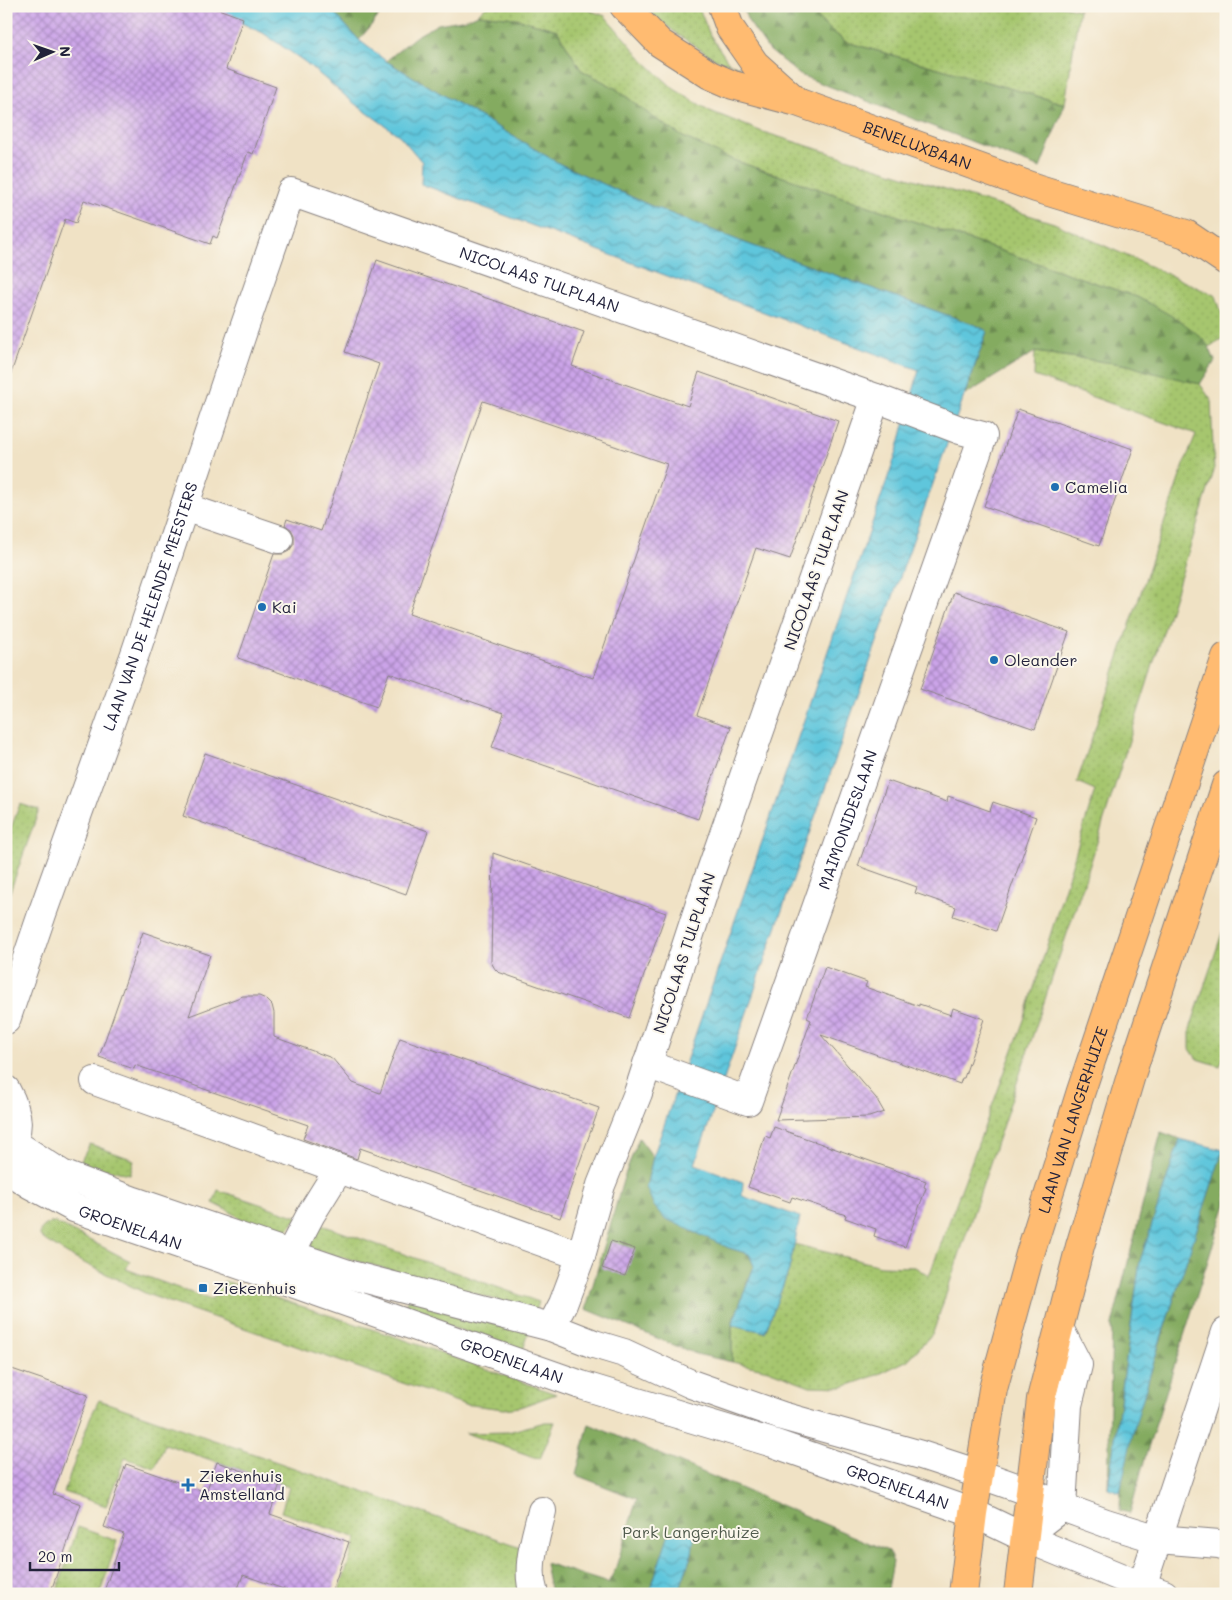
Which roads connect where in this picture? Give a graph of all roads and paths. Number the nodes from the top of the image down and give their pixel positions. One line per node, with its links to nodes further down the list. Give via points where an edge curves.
1 (624, 6): 3 (main road, BENELUXBAAN, via 660,43 710,75 733,85)
2 (722, 6): 3 (main road, via 730,28 755,64)
3 (797, 102): 5 (main road, BENELUXBAAN, via 1036,188)
4 (291, 192): 8 (street, NICOLAAS TULPLAAN); 9 (street, LAAN VAN DE HELENDE MEESTERS)
5 (1186, 234): 6 (main road); 7 (main road, BENELUXBAAN)
6 (1226, 237)
7 (1226, 261)
8 (876, 398): 14 (street, NICOLAAS TULPLAAN, via 707,882); 14 (street, MAIMONIDESLAAN, via 972,433 748,1101)
9 (184, 507): 10 (street); 13 (street, LAAN VAN DE HELENDE MEESTERS)
10 (279, 539)
11 (1226, 657): 25 (main road, LAAN VAN LANGERHUIZE, via 1030,1254 993,1389)
12 (1226, 785): 23 (main road, via 1132,1072)
13 (6, 1020)
14 (658, 1068): 21 (street, NICOLAAS TULPLAAN, via 638,1093 601,1185)
15 (96, 1081): 19 (street)
16 (6, 1090): 17 (street, via 15,1106 18,1124)
17 (10, 1150): 20 (street, GROENELAAN, via 134,1201)
18 (6, 1169): 29 (street, GROENELAAN, via 74,1208 580,1386 773,1443)
19 (340, 1169): 20 (street); 21 (street)
20 (290, 1254): 22 (street, GROENELAAN, via 351,1275)
21 (581, 1256): 22 (street, NICOLAAS TULPLAAN)
22 (551, 1326): 25 (street, GROENELAAN, via 624,1353 691,1384 782,1416)
23 (1059, 1328): 26 (main road, via 1041,1399); 27 (street, via 1078,1365 1068,1405)
24 (1226, 1332): 31 (street)
25 (979, 1474): 26 (street, GROENELAAN); 29 (main road, LAAN VAN LANGERHUIZE)
26 (1030, 1492): 27 (street, GROENELAAN); 30 (main road)
27 (1062, 1507): 30 (street); 31 (street, GROENELAAN)
28 (542, 1511): 34 (street, via 532,1551 531,1584)
29 (973, 1513): 30 (street, GROENELAAN); 35 (main road, LAAN VAN LANGERHUIZE)
30 (1023, 1537): 33 (street, GROENELAAN); 36 (main road)
31 (1158, 1539): 32 (street, GROENELAAN); 33 (street)
32 (1226, 1546)
33 (1153, 1590)
34 (534, 1594)
35 (963, 1594)
36 (1018, 1594)

